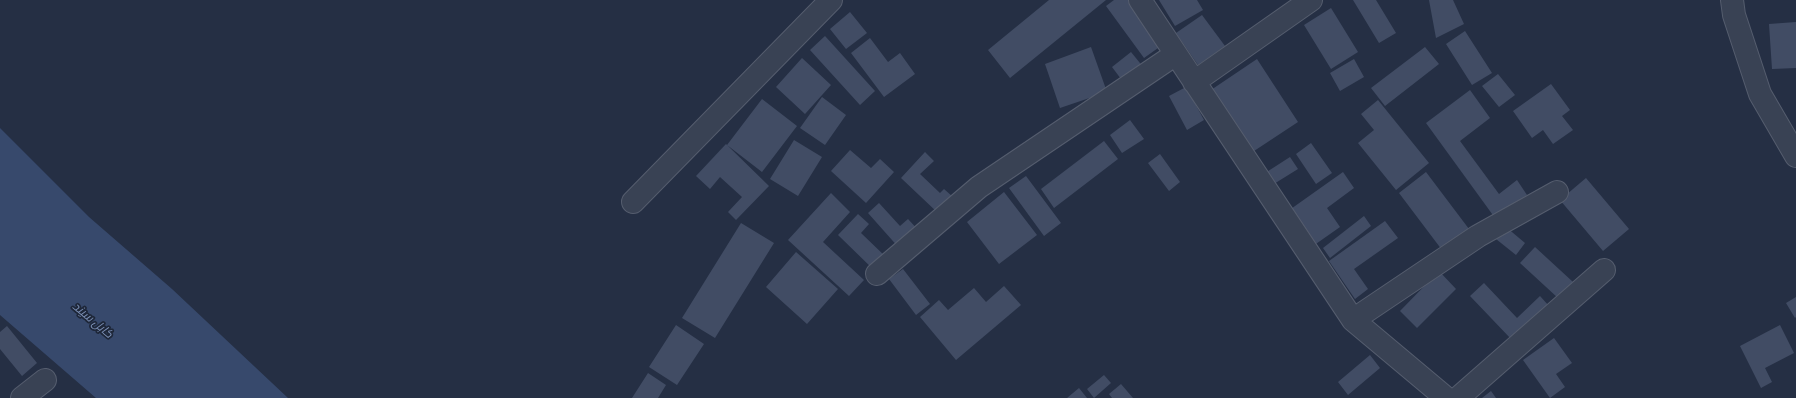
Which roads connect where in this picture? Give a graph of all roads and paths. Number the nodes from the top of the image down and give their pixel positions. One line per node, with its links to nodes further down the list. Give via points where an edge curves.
1 (831, 0): 9 (street)
2 (1140, 0): 5 (street)
3 (1311, 0): 6 (street)
4 (1732, 0): 7 (street, via 1734,14 1760,94)
5 (1176, 54): 6 (street); 11 (street, via 980,187)
6 (1194, 82): 12 (street)
7 (1796, 156)
8 (1556, 192): 12 (street, via 1478,236)
9 (633, 202)
10 (1604, 270): 16 (street)
11 (877, 274)
12 (1352, 320): 15 (street)
13 (45, 380): 14 (street)
14 (22, 398)
15 (1446, 398)
16 (1458, 398)

